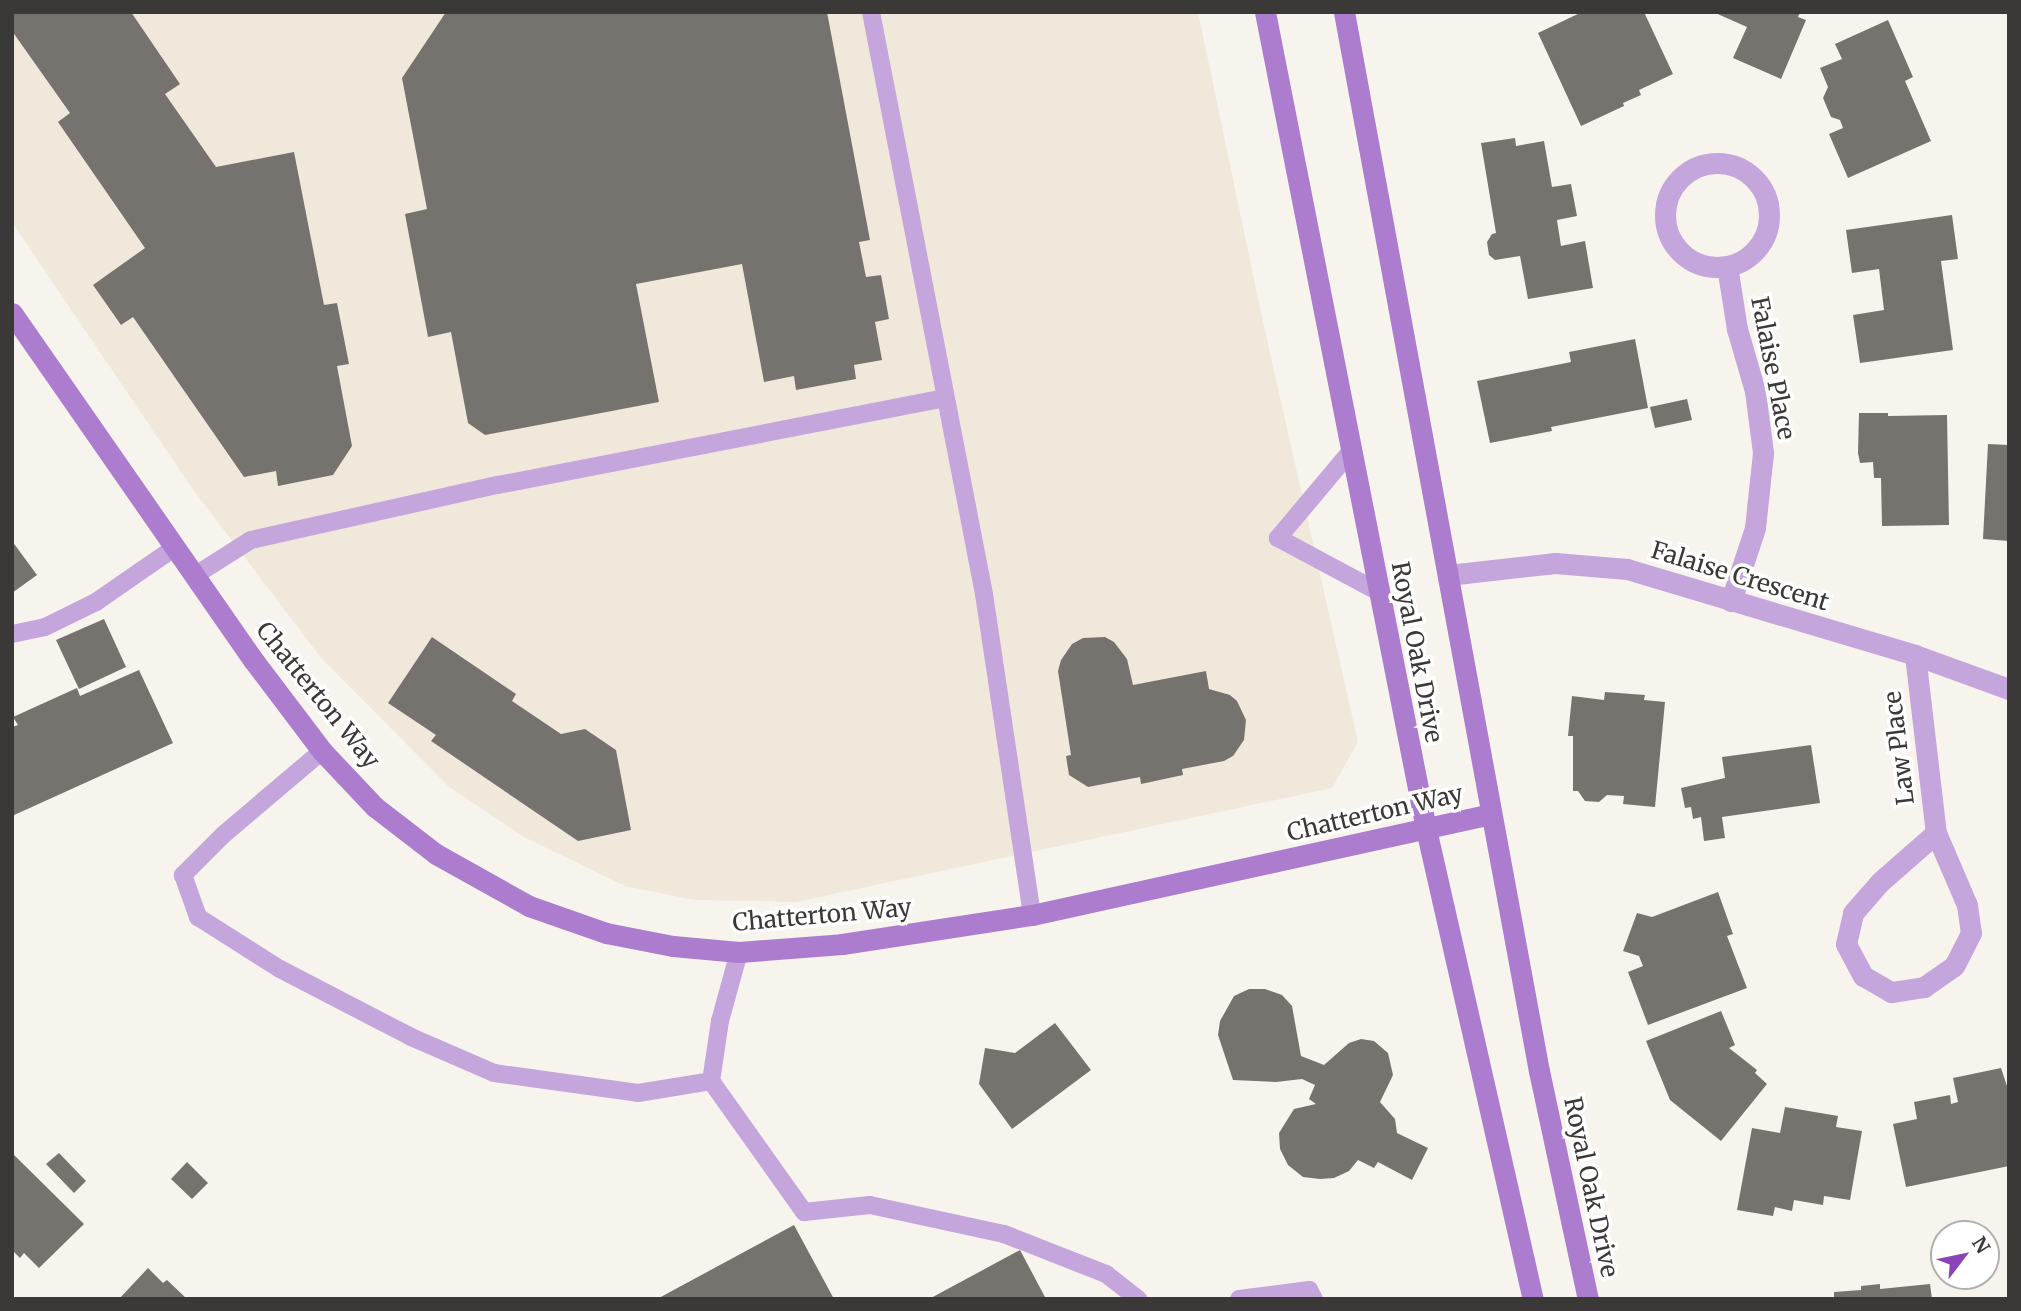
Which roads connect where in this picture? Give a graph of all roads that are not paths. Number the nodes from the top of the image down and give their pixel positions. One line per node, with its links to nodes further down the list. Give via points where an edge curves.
1 (870, 12): 6 (lane)
2 (1265, 12): 7 (main road, Royal Oak Drive)
3 (1344, 12): 9 (main road, Royal Oak Drive)
4 (1727, 266): 4 (street, via 1747,258 1762,241 1769,221 1767,199 1756,180 1738,167 1717,163 1696,167 1678,180 1667,198 1665,220 1671,240 1686,257 1705,266); 12 (street, Falaise Place, via 1737,329 1755,391 1763,453 1755,528)
5 (12, 313): 8 (main road, Chatterton Way)
6 (945, 398): 10 (lane, via 511,483 251,540); 20 (lane, via 984,594)
7 (1351, 451): 11 (main road, Royal Oak Drive); 11 (lane, via 1278,538)
8 (174, 548): 10 (main road, Chatterton Way); 13 (lane, via 96,602 45,627)
9 (1448, 575): 12 (street, Falaise Crescent, via 1555,563 1627,569); 17 (main road, Royal Oak Drive)
10 (194, 576): 16 (main road, Chatterton Way)
11 (1377, 591): 18 (main road, Royal Oak Drive)
12 (1731, 601): 14 (street, Falaise Crescent)
13 (12, 634)
14 (1915, 656): 15 (street, Falaise Crescent); 19 (street, Law Place)
15 (2009, 689)
16 (322, 751): 21 (main road, Chatterton Way, via 376,807 436,854 529,906 606,933); 22 (lane, via 183,874 198,917 281,969 411,1037 494,1073 638,1093)
17 (1491, 814): 18 (main road, Chatterton Way); 27 (main road, Royal Oak Drive, via 1538,1070)
18 (1426, 829): 20 (main road, Chatterton Way); 26 (main road, Royal Oak Drive)
19 (1936, 833): 19 (street, Law Place, via 1880,882 1853,913 1846,944 1863,976 1891,992 1924,987 1954,966 1971,933 1967,905)
20 (1032, 915): 21 (main road, Chatterton Way, via 842,944)
21 (739, 952): 22 (lane, via 720,1021)
22 (711, 1081): 23 (lane, via 804,1212 870,1205 1004,1234 1106,1274)
23 (1138, 1299)
24 (1239, 1299): 25 (lane, via 1309,1290)
25 (1314, 1299)
26 (1533, 1299)
27 (1588, 1299)

